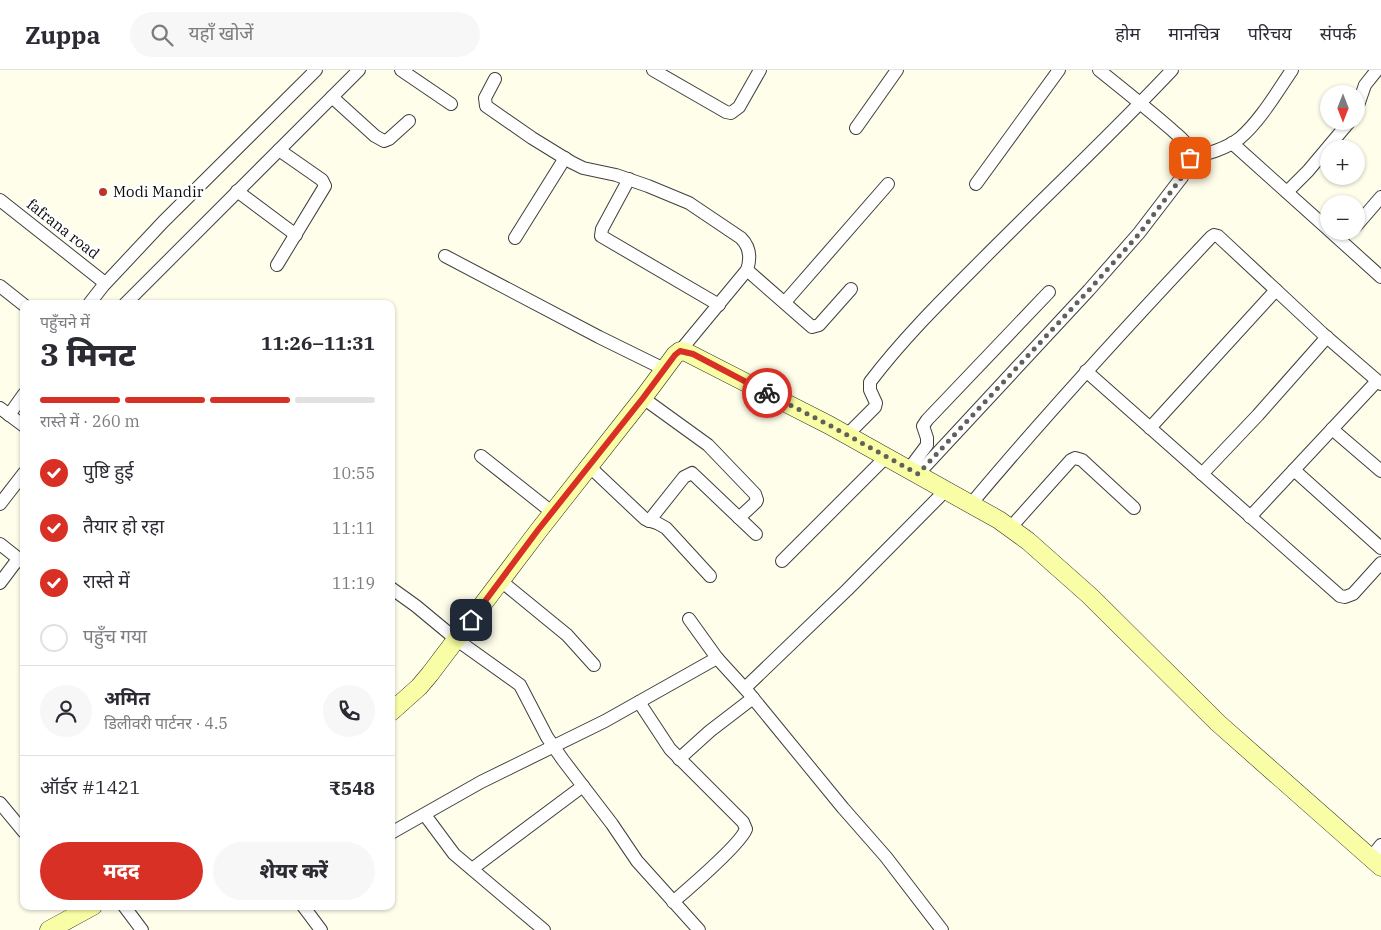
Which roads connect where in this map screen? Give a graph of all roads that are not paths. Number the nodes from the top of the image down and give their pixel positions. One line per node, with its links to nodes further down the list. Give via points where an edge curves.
1 (316, 70): 42 (street)
2 (359, 70): 14 (street)
3 (401, 70): 16 (street)
4 (653, 70): 5 (street, via 731,113 739,107)
5 (760, 70)
6 (897, 70): 18 (street)
7 (1059, 70): 26 (street)
8 (1099, 70): 15 (street)
9 (1172, 70): 15 (street)
10 (1292, 70): 20 (street, via 1254,123)
11 (1377, 70): 13 (street)
12 (495, 79): 22 (street, via 485,98 486,106)
13 (1365, 85)
14 (332, 97): 17 (street, via 384,141); 21 (street)
15 (1140, 103): 23 (street, via 1188,146); 63 (street, via 914,330 870,382 876,403)
16 (451, 104)
17 (409, 121)
18 (856, 128)
19 (1342, 130): 28 (street)
20 (1232, 143): 23 (street); 28 (street)
21 (279, 150): 27 (street); 33 (street, via 325,184)
22 (565, 158): 24 (street, via 583,168); 34 (street)
23 (1190, 158): 69 (street, via 1182,177 1139,234)
24 (629, 179): 40 (street, via 689,203 742,238 750,256); 51 (street, via 601,236)
25 (888, 184): 50 (street)
26 (976, 184)
27 (237, 191): 33 (street); 48 (street)
28 (1287, 192): 32 (street)
29 (1381, 197): 31 (street)
30 (0, 200): 42 (street, fafrana road)
31 (1365, 216)
32 (1320, 222)
33 (296, 235): 39 (street)
34 (515, 238)
35 (1340, 240): 37 (street)
36 (1345, 240): 37 (street)
37 (1343, 243): 41 (street)
38 (445, 256): 54 (street)
39 (277, 265)
40 (747, 270): 50 (street); 51 (street)
41 (1381, 277)
42 (105, 283): 47 (street)
43 (0, 286): 49 (street)
44 (851, 289): 50 (street, via 814,328)
45 (1276, 290): 52 (street); 55 (street, via 1218,236 1212,235); 61 (street)
46 (1049, 292): 69 (street, via 926,420 923,426 927,445)
47 (92, 300)
48 (129, 300)
49 (20, 302)
50 (785, 302)
51 (719, 305): 53 (street)
52 (1327, 337): 56 (street); 70 (street)
53 (680, 351): 54 (street); 63 (street, via 693,354)
54 (664, 369): 58 (street)
55 (1086, 372): 61 (street); 74 (street)
56 (1379, 383): 62 (street)
57 (20, 398): 59 (street)
58 (643, 398): 66 (street); 77 (street, via 708,445 755,494 756,502)
59 (5, 412): 60 (street)
60 (20, 423)
61 (1150, 428): 70 (street)
62 (1332, 429): 67 (street); 68 (street)
63 (852, 438): 65 (street)
64 (481, 456): 76 (street)
65 (886, 457): 69 (street); 85 (street)
66 (590, 467): 76 (street); 79 (street)
67 (1294, 470): 78 (street); 83 (street)
68 (1381, 471)
69 (914, 472): 72 (street)
70 (1202, 474): 78 (street)
71 (20, 478): 73 (street)
72 (946, 490): 74 (street); 96 (street)
73 (0, 504)
74 (971, 504): 80 (street)
75 (1134, 508): 80 (street, via 1082,460 1075,458)
76 (553, 513): 89 (street)
77 (740, 518): 79 (street, via 690,473); 81 (street)
78 (1250, 518): 87 (street, via 1340,596 1353,594)
79 (648, 521): 88 (street, via 666,528)
80 (1011, 527): 106 (street, via 1090,596 1218,723)
81 (756, 534)
82 (0, 544): 84 (street)
83 (1381, 548)
84 (20, 560)
85 (782, 561)
86 (20, 562): 90 (street)
87 (1381, 563)
88 (710, 576)
89 (501, 581): 93 (street); 95 (street, via 567,635)
90 (0, 583)
91 (395, 591): 93 (street)
92 (689, 619): 94 (street)
93 (457, 640): 98 (street, via 418,687); 99 (street, via 520,685)
94 (717, 658): 96 (street); 97 (street)
95 (594, 665)
96 (749, 693): 100 (street); 117 (street, via 886,857)
97 (639, 702): 99 (street); 100 (street)
98 (395, 708)
99 (554, 747): 101 (street); 103 (street, via 481,782)
100 (680, 759): 108 (street, via 743,822 746,829 728,852)
101 (583, 786): 107 (street); 108 (street, via 637,861)
102 (0, 803): 104 (street)
103 (425, 815): 105 (street); 107 (street, via 454,854)
104 (20, 827)
105 (395, 831)
106 (1377, 857)
107 (472, 869): 115 (street)
108 (673, 902): 116 (street)
109 (80, 910): 112 (street)
110 (127, 910): 113 (street)
111 (306, 910): 114 (street)
112 (49, 930)
113 (142, 930)
114 (321, 930)
115 (544, 930)
116 (699, 930)
117 (942, 930)

